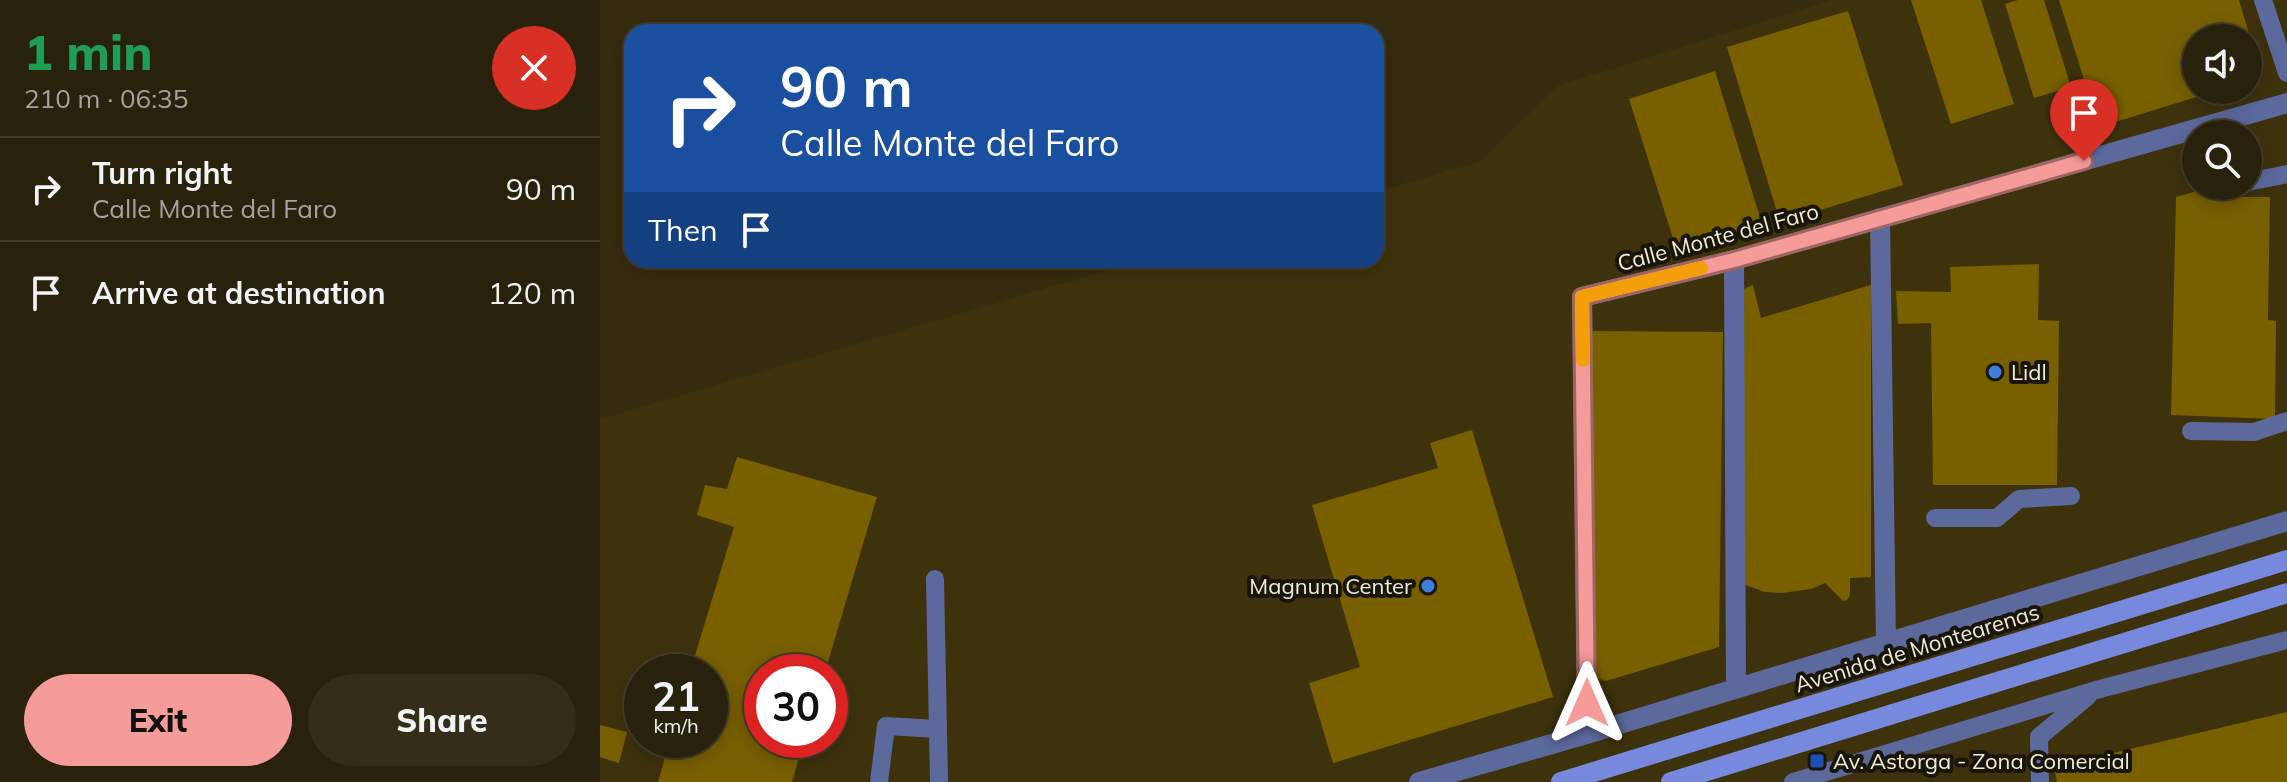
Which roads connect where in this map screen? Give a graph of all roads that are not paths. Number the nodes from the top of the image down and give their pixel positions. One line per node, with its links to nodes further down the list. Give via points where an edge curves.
1 (2263, 0): 2 (lane)
2 (2287, 73)
3 (2287, 103): 6 (street, Calle Monte del Faro)
4 (2287, 174): 5 (lane)
5 (2262, 179)
6 (1880, 218): 7 (street, Calle Monte del Faro); 17 (street)
7 (1734, 260): 18 (street); 21 (street, Calle Monte del Faro, via 1582,297)
8 (2287, 421): 9 (lane, via 2254,432)
9 (2191, 431)
10 (2071, 496): 11 (lane, via 2019,499 1997,518)
11 (1935, 518)
12 (2287, 521): 17 (street)
13 (2287, 560): 25 (main road, Avenida de Montearenas)
14 (935, 579): 20 (lane)
15 (2287, 593): 26 (main road)
16 (2287, 640): 19 (lane)
17 (1886, 644): 18 (street)
18 (1736, 689): 21 (street)
19 (2096, 690): 27 (lane); 28 (lane, via 2039,737)
20 (937, 729): 22 (lane, via 886,726); 23 (lane)
21 (1587, 734): 24 (street)
22 (879, 782)
23 (939, 782)
24 (1419, 782)
25 (1561, 782)
26 (1671, 782)
27 (1793, 782)
28 (2040, 782)

